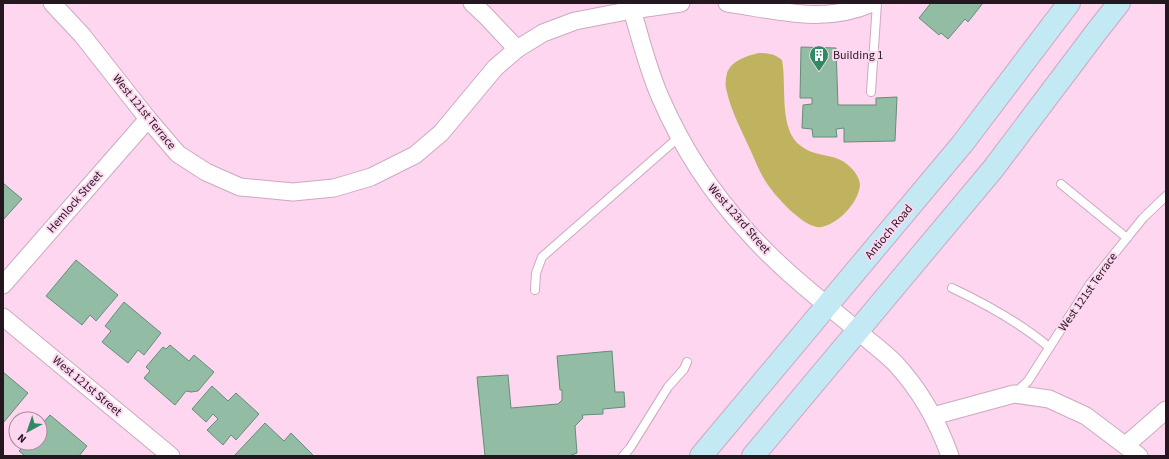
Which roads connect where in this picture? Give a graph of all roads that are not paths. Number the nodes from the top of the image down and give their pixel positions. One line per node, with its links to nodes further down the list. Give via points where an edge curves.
1 (52, 3): 12 (street, West 121st Terrace, via 82,36)
2 (472, 3): 10 (street)
3 (681, 3): 9 (street, West 121st Terrace)
4 (727, 3): 5 (street, via 814,15 850,11)
5 (872, 3)
6 (877, 3): 11 (lane)
7 (1069, 3): 20 (main road, Antioch Road, via 963,143)
8 (1119, 3): 22 (main road, via 993,169)
9 (632, 6): 10 (street, West 121st Terrace, via 575,21 543,33); 13 (street, West 123rd Street, via 649,67)
10 (517, 49): 12 (street, West 121st Terrace, via 494,68 441,133 415,155 371,177 334,188 293,192 240,188 206,172 178,154)
11 (871, 92)
12 (148, 119): 17 (street, Hemlock Street)
13 (679, 137): 19 (lane, via 542,257 536,273); 20 (street, West 123rd Street, via 712,190 746,231)
14 (1061, 184): 16 (lane)
15 (1166, 196): 16 (lane, West 121st Terrace)
16 (1127, 238): 23 (lane, West 121st Terrace, via 1090,284)
17 (3, 285)
18 (952, 288): 23 (lane, via 980,301)
19 (535, 290)
20 (828, 305): 22 (street); 31 (main road, Antioch Road)
21 (3, 317): 29 (street, West 121st Street)
22 (858, 331): 27 (street, via 895,363); 32 (main road)
23 (1049, 347): 25 (lane, West 121st Terrace, via 1028,381)
24 (687, 362): 30 (lane)
25 (1014, 394): 27 (street, West 121st Terrace); 28 (street, West 121st Terrace, via 1049,399 1086,416)
26 (1166, 410): 28 (street)
27 (933, 416): 33 (street)
28 (1126, 445): 34 (street, West 121st Terrace)
29 (171, 456)
30 (623, 456)
31 (701, 456)
32 (752, 456)
33 (950, 456)
34 (1139, 456)

